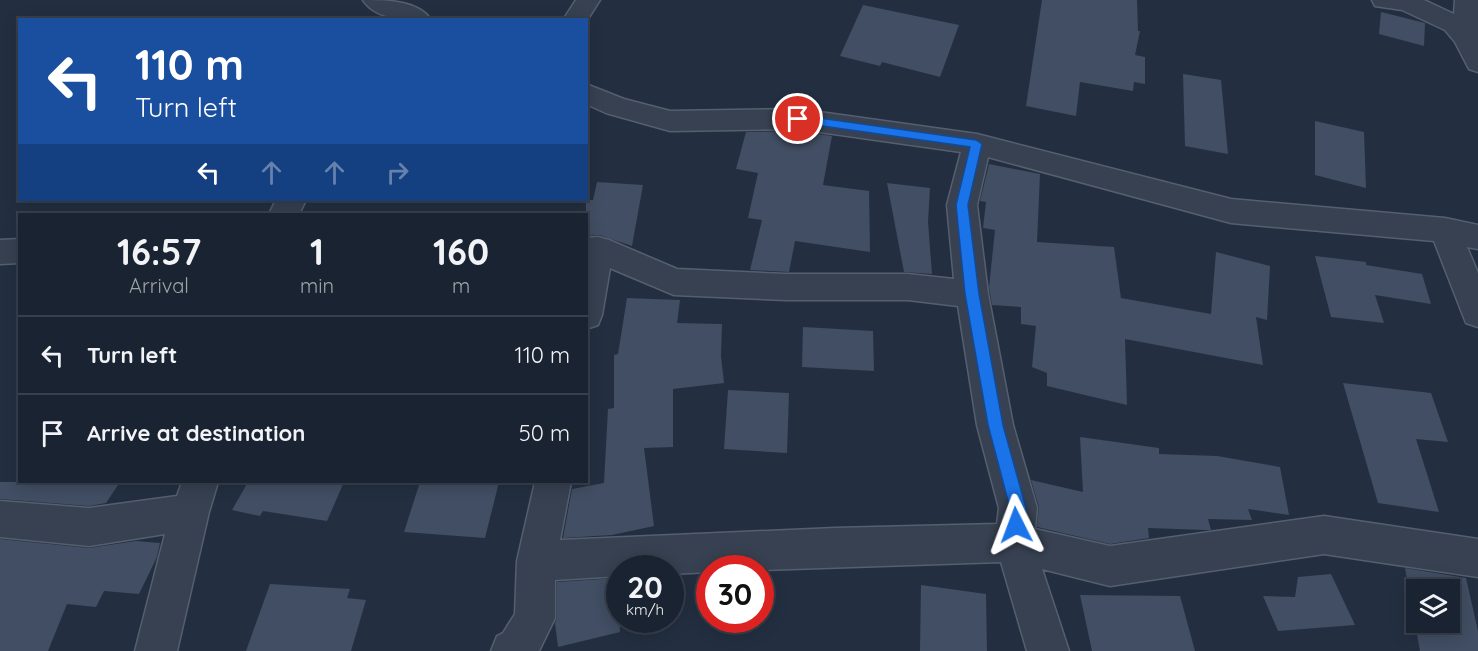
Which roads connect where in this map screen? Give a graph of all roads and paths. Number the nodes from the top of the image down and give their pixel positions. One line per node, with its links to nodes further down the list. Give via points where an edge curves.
1 (375, 0): 5 (street)
2 (588, 0): 6 (street)
3 (1384, 0): 7 (street, via 1407,2 1454,24)
4 (1467, 0): 7 (street)
5 (415, 18)
6 (576, 18)
7 (1466, 39): 8 (street)
8 (1478, 63)
9 (588, 94): 10 (street, via 670,121 798,119)
10 (976, 144): 11 (street, via 1231,211); 18 (street, via 962,205)
11 (1445, 230): 12 (street); 19 (street)
12 (1478, 237)
13 (592, 249): 17 (street); 18 (street, via 674,282 786,288 908,287)
14 (18, 251): 15 (street)
15 (0, 252): 16 (street)
16 (0, 258)
17 (588, 293)
18 (972, 294): 23 (street, via 995,425 1018,508)
19 (1478, 313)
20 (553, 483): 25 (street)
21 (195, 497): 22 (street, via 89,527); 26 (street)
22 (0, 519)
23 (1014, 543): 24 (street, via 1110,566 1324,535); 25 (street); 28 (street)
24 (1478, 558)
25 (536, 561): 27 (street, via 535,618 518,648)
26 (156, 651)
27 (512, 651)
28 (1048, 651)

